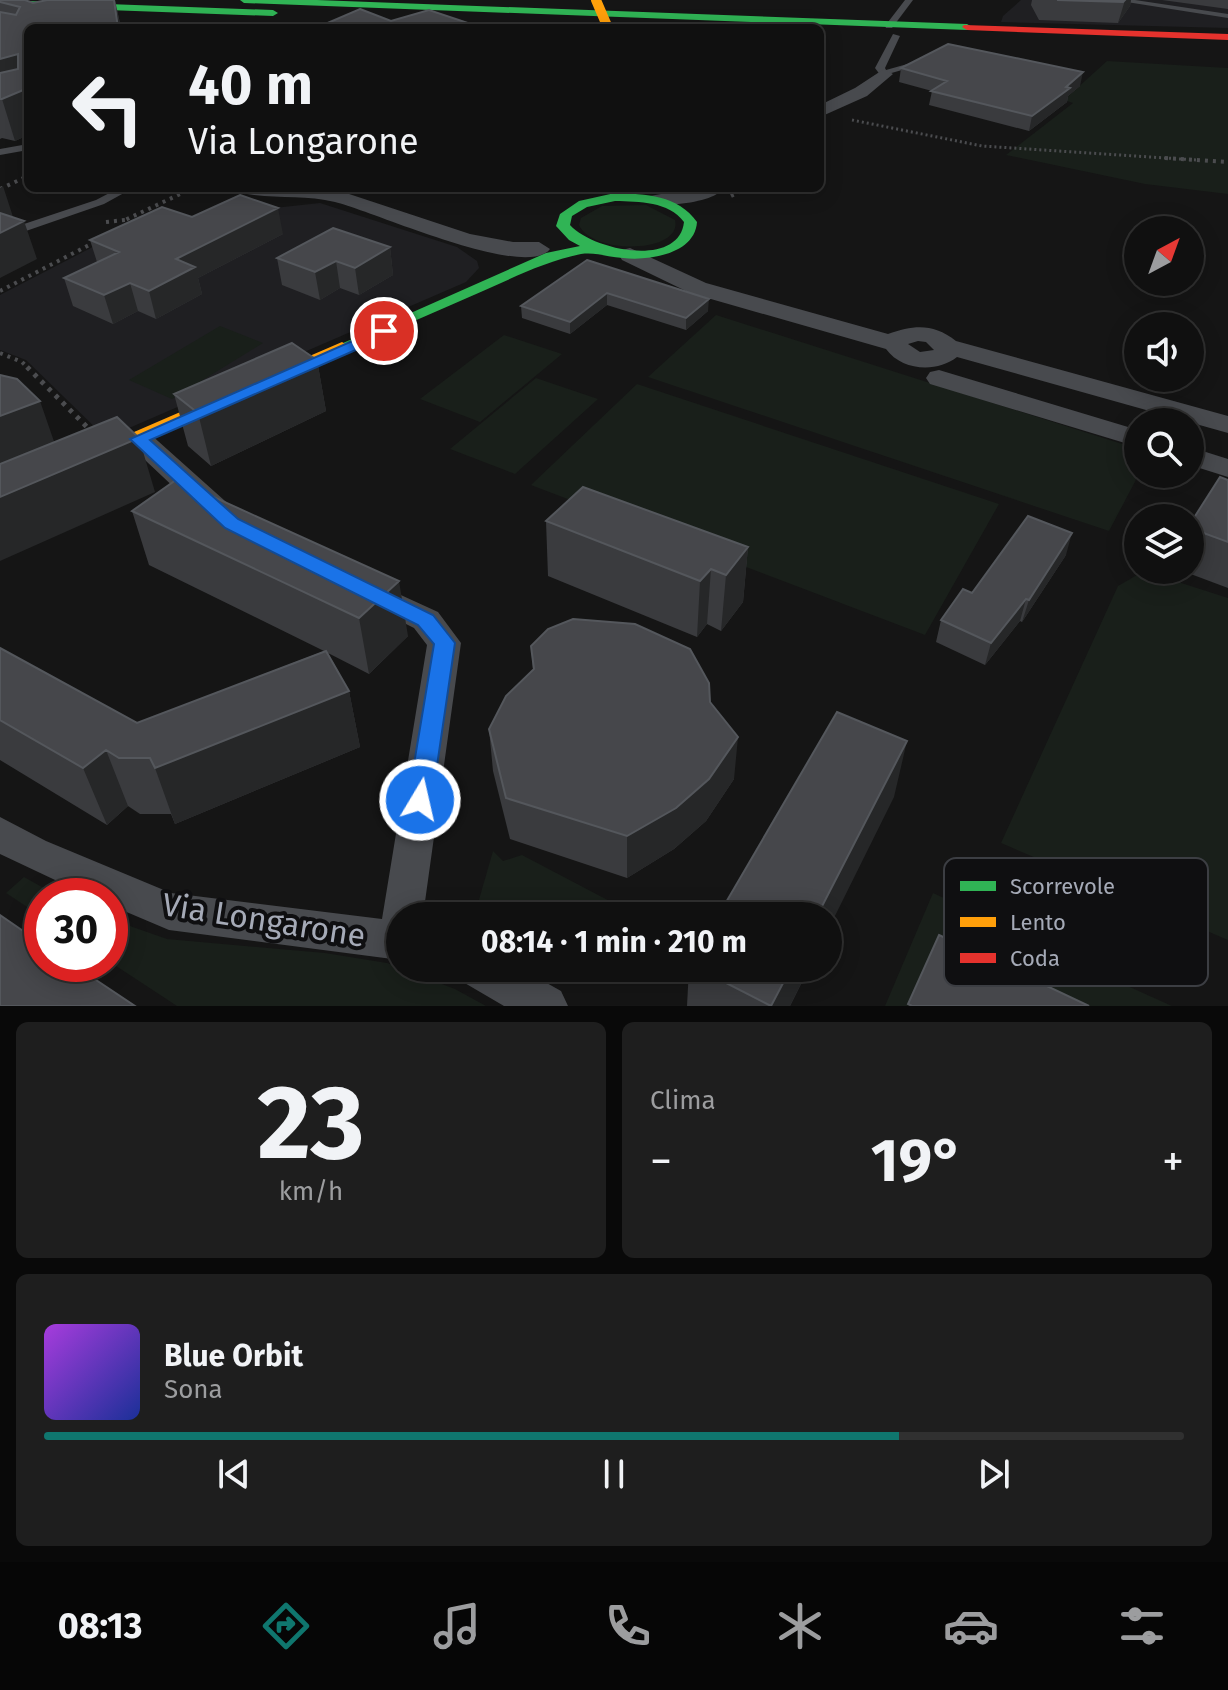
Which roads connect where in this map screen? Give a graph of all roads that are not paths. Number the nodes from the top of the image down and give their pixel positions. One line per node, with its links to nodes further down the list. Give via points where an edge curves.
1 (244, 0): 9 (main road)
2 (596, 0): 8 (main road, bridge)
3 (909, 0): 11 (lane)
4 (1118, 0): 6 (lane)
5 (0, 3): 7 (main road)
6 (1228, 16)
7 (565, 24)
8 (606, 24)
9 (746, 24)
10 (824, 28): 11 (main road)
11 (892, 31): 12 (main road); 13 (main road); 14 (main road); 16 (lane, via 880,68)
12 (824, 34)
13 (1228, 37)
14 (1228, 49)
15 (929, 58): 16 (lane)
16 (884, 74): 17 (street)
17 (824, 110)
18 (24, 148): 19 (lane)
19 (0, 152)
20 (120, 192): 29 (lane)
21 (286, 192): 31 (street, via 338,197 487,246)
22 (630, 192): 26 (main road)
23 (696, 192): 26 (street)
24 (711, 192): 27 (street)
25 (596, 194): 26 (main road); 28 (main road, via 568,214)
26 (646, 198): 27 (main road)
27 (685, 214): 30 (main road, via 691,223)
28 (563, 227): 31 (main road); 32 (main road, via 573,242)
29 (0, 236)
30 (683, 241): 33 (main road); 35 (street, via 679,249 686,268 709,279)
31 (539, 249): 34 (main road)
32 (588, 249): 33 (main road); 34 (main road, via 551,256)
33 (630, 255): 35 (street, via 698,288)
34 (500, 279): 41 (main road)
35 (900, 339): 36 (street, via 900,352)
36 (942, 361): 37 (street); 38 (street)
37 (1124, 416)
38 (1228, 425)
39 (1204, 432): 40 (street)
40 (1228, 438)
41 (139, 439): 44 (main road); 45 (street)
42 (1204, 460): 43 (street)
43 (1228, 468)
44 (0, 497)
45 (245, 530)
46 (342, 579): 48 (street, Via Longarone, via 426,620 444,643)
47 (0, 834): 49 (street, Via Longarone, via 32,853 169,911)
48 (405, 902)
49 (386, 932)
50 (503, 982): 51 (street)
51 (545, 1006)

